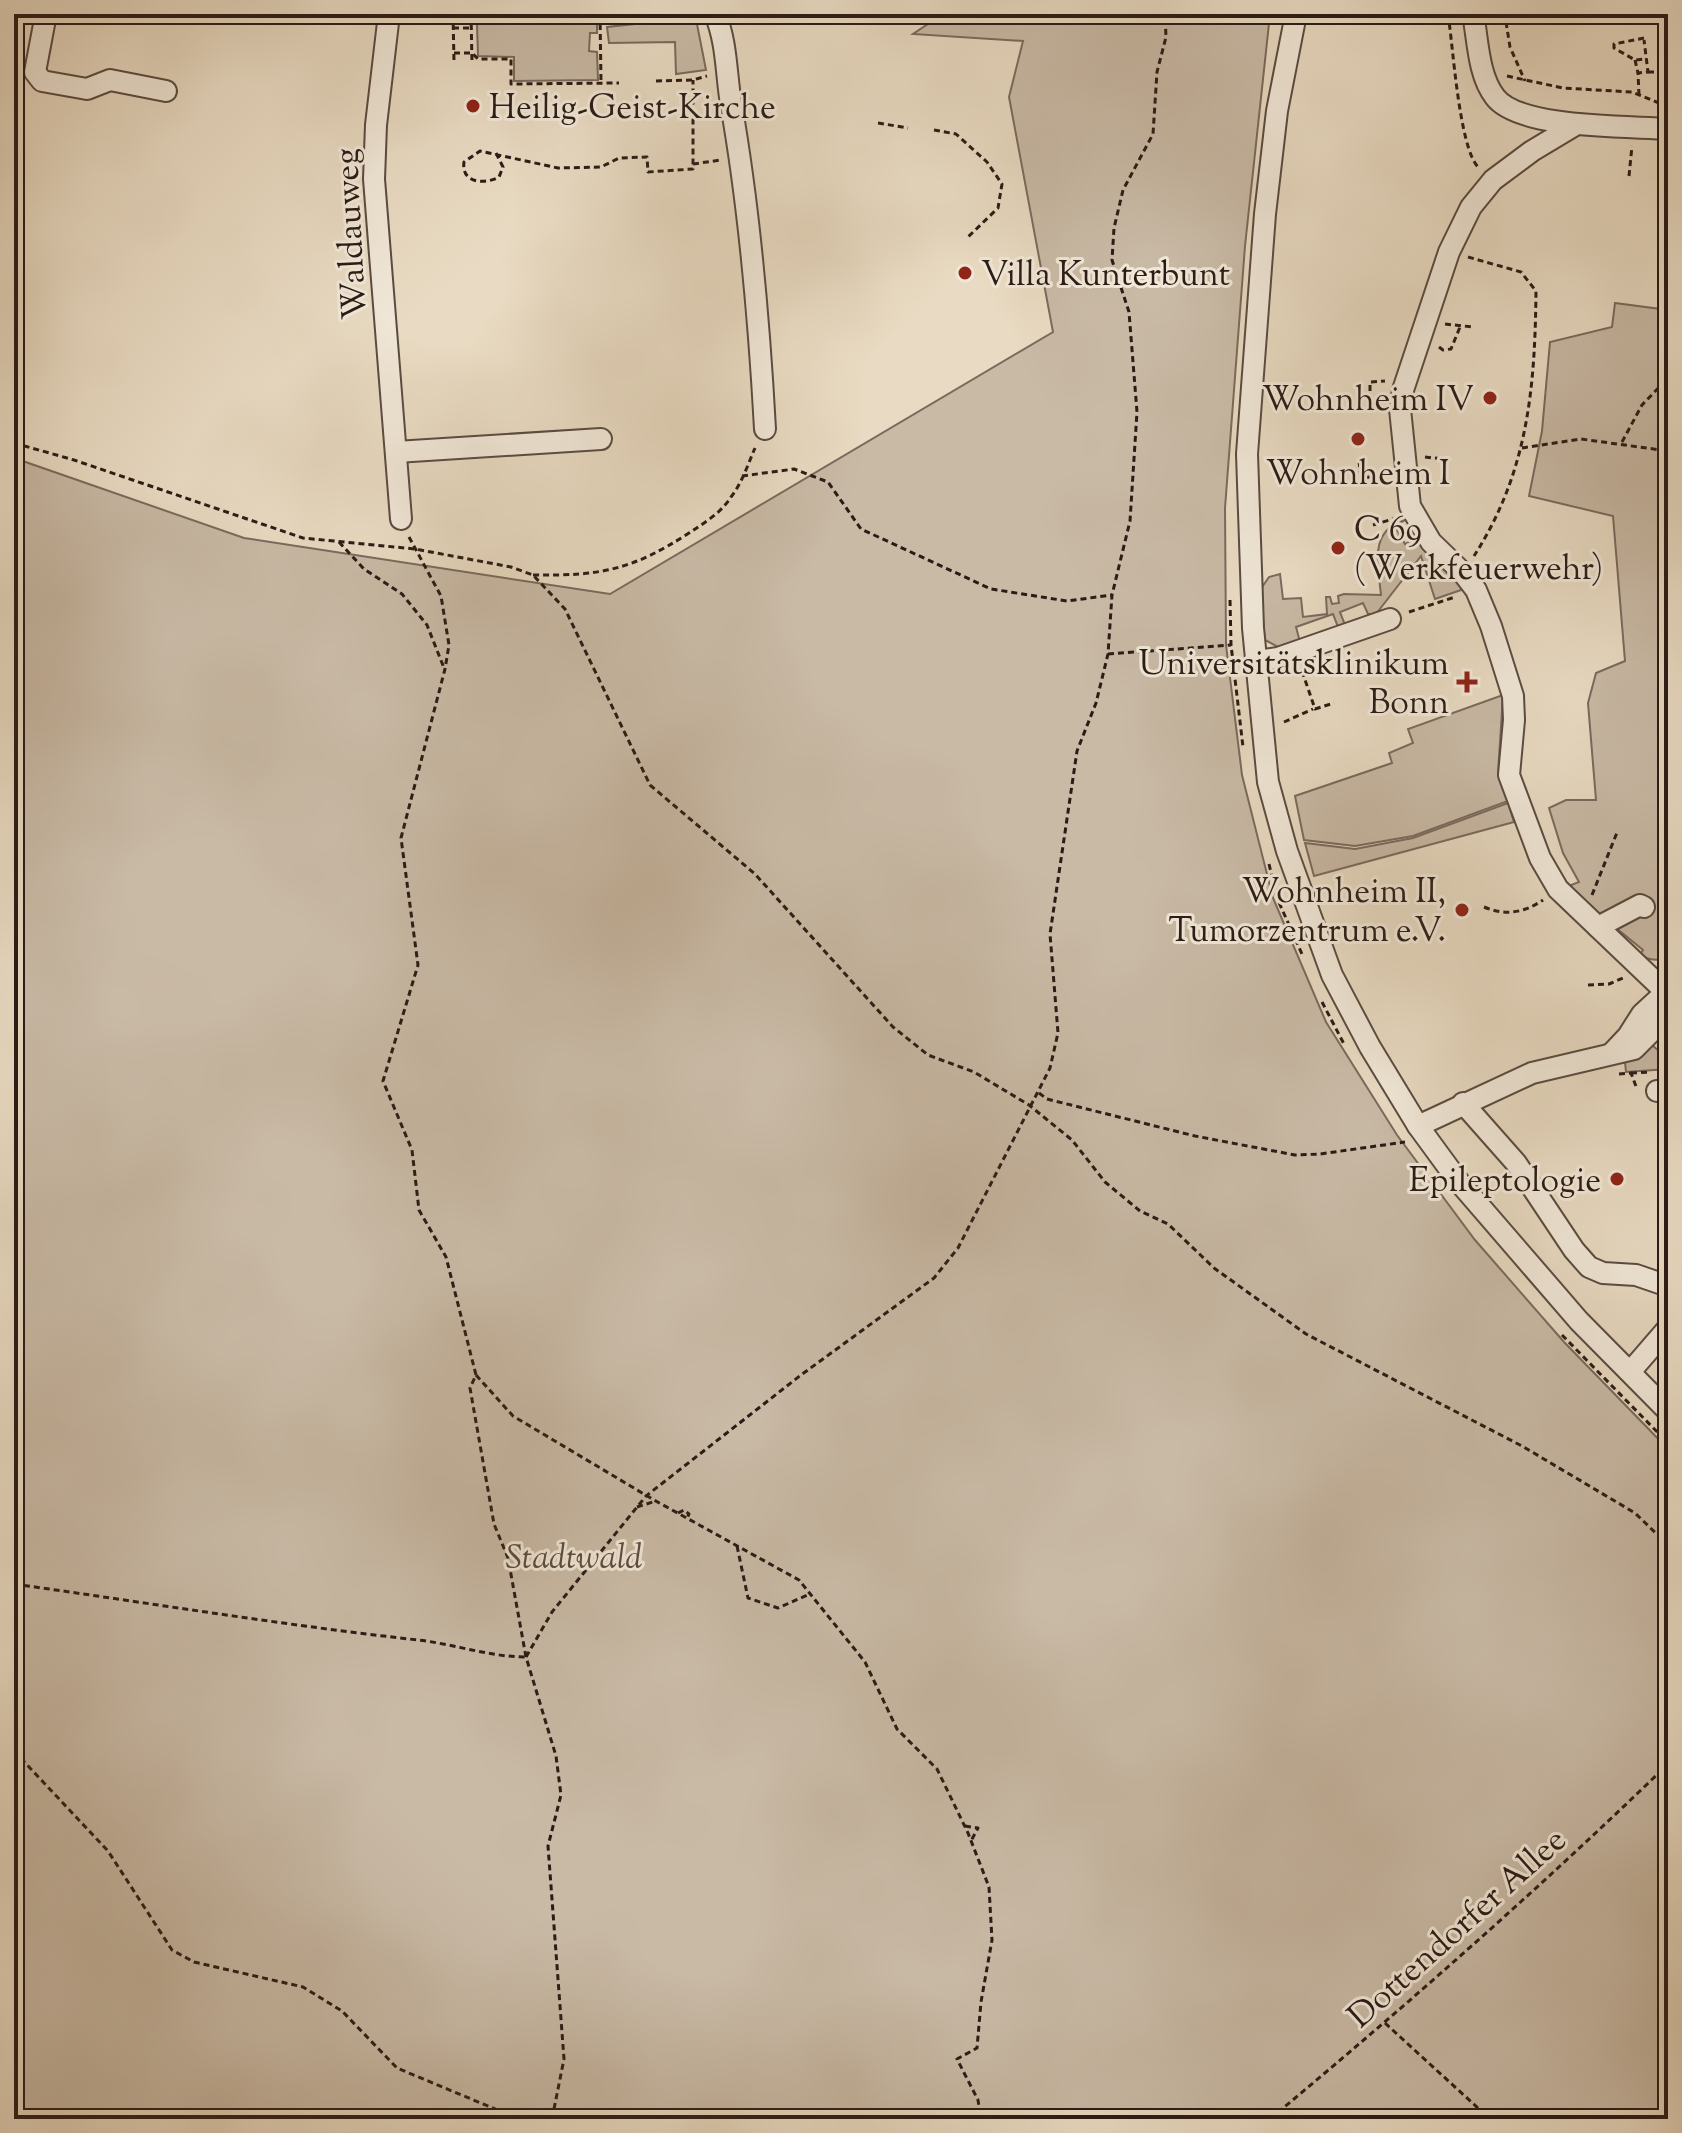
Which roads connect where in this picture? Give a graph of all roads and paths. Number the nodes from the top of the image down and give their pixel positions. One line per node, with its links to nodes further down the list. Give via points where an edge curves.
1 (46, 14): 31 (street, via 35,72 42,81 87,89 110,80)
2 (389, 14): 59 (street, Waldauweg, via 374,179)
3 (453, 14): 12 (path)
4 (471, 14): 13 (path)
5 (600, 14): 29 (path)
6 (1165, 14): 71 (path, via 1153,134 1123,190 1114,228 1112,260 1129,312 1137,412 1130,521)
7 (1296, 14): 78 (street, via 1277,111 1252,370 1247,454)
8 (1448, 14): 45 (path, via 1465,136 1473,162)
9 (1473, 14): 20 (street)
10 (1512, 14): 28 (path, via 1506,22 1510,47)
11 (722, 20): 21 (street)
12 (453, 28): 13 (path); 14 (path)
13 (471, 28): 15 (path)
14 (454, 53): 15 (path); 18 (path)
15 (472, 53): 19 (path); 29 (path, via 478,59 511,59 511,84)
16 (1646, 59): 17 (path); 17 (path, via 1644,37 1614,44); 23 (path)
17 (1635, 60): 25 (path)
18 (454, 62)
19 (472, 62)
20 (1482, 69): 28 (path); 36 (street, via 1495,98 1516,113)
21 (726, 70): 26 (path); 42 (street)
22 (1668, 70): 24 (path)
23 (1648, 72): 24 (path); 25 (path)
24 (1659, 72): 33 (path)
25 (1638, 73): 32 (path)
26 (693, 80): 27 (path); 43 (path)
27 (656, 81)
28 (1525, 81): 32 (path)
29 (601, 83): 30 (path)
30 (619, 83)
31 (166, 91)
32 (1639, 95): 33 (path)
33 (1662, 103): 34 (path); 39 (path)
34 (1668, 103)
35 (878, 123): 38 (path)
36 (1577, 124): 37 (street); 45 (street)
37 (1633, 126): 39 (street); 44 (path)
38 (908, 128)
39 (1665, 128)
40 (934, 130): 46 (path, via 956,134 1002,184 998,208)
41 (496, 153): 41 (path, via 480,151 468,158 463,166 467,177 487,182 499,177 503,167); 43 (path, via 558,168 601,167 619,158 647,157 648,172 693,169)
42 (740, 158): 43 (path); 53 (street, via 759,319)
43 (693, 164)
44 (1629, 176)
45 (1493, 180): 47 (street, via 1471,207)
46 (967, 238)
47 (1449, 252): 57 (path, via 1521,272 1536,291); 63 (street, via 1403,390)
48 (1448, 325): 49 (path)
49 (1460, 327): 50 (path); 51 (path, via 1451,349 1443,350)
50 (1473, 327)
51 (1434, 338)
52 (1668, 378): 56 (path, via 1642,405)
53 (765, 429): 64 (path)
54 (601, 439): 59 (street)
55 (14, 443): 66 (path, via 303,538)
56 (1621, 443): 57 (path, via 1581,439); 58 (path)
57 (1522, 448): 69 (path)
58 (1668, 451)
59 (396, 452): 65 (street, Waldauweg)
60 (1432, 457): 61 (path)
61 (1453, 460)
62 (1359, 461): 63 (path, via 1361,478)
63 (1405, 474): 69 (street, via 1410,506 1431,542)
64 (742, 476): 68 (path, via 713,517 663,550 624,567 583,575); 71 (path, via 794,469 828,482 861,529 991,589 1067,601)
65 (401, 519): 67 (path)
66 (339, 542): 67 (path); 79 (path, via 364,569 402,594 427,625)
67 (415, 549): 68 (path); 79 (path, via 441,596 449,645)
68 (533, 575): 98 (path, via 565,609 650,785 755,874 893,1027 928,1055 974,1072)
69 (1470, 582): 73 (path); 86 (street, via 1491,626 1513,696 1509,775 1540,858)
70 (1668, 587): 75 (path)
71 (1112, 595): 77 (path)
72 (1230, 599): 74 (path)
73 (1390, 619): 76 (street)
74 (1231, 645): 77 (path); 83 (path)
75 (1668, 650)
76 (1295, 652): 78 (street); 81 (path)
77 (1108, 654): 96 (path, via 1077,751 1050,934 1058,1033)
78 (1256, 661): 82 (street)
79 (445, 669): 104 (path, via 401,838 418,965 383,1081 412,1150 419,1210 446,1257)
80 (1334, 703): 81 (path)
81 (1315, 709): 82 (path, via 1277,725)
82 (1260, 726): 99 (street, via 1268,782 1287,851 1332,975)
83 (1244, 760)
84 (1618, 830): 89 (path)
85 (1266, 852): 91 (path, via 1277,898)
86 (1558, 889): 87 (path, via 1528,911 1498,913); 89 (street)
87 (1484, 907)
88 (1644, 907): 89 (street)
89 (1590, 920): 90 (street)
90 (1639, 964): 92 (path, via 1609,984); 93 (street)
91 (1307, 967)
92 (1588, 985)
93 (1667, 992): 97 (street, via 1659,1024 1634,1049 1532,1073)
94 (1319, 994): 95 (path)
95 (1345, 1046)
96 (1039, 1093): 98 (path); 99 (path, via 1195,1136 1295,1155 1405,1142)
97 (1463, 1103): 99 (street); 100 (street, via 1516,1163 1589,1267)
98 (1029, 1105): 107 (path, via 958,1248 934,1278); 110 (path, via 1072,1140 1105,1182 1140,1211 1168,1224 1214,1268 1306,1334 1522,1446 1635,1513)
99 (1408, 1128): 103 (street)
100 (1668, 1286)
101 (1668, 1328): 103 (street)
102 (1557, 1329): 106 (path)
103 (1630, 1372): 105 (street)
104 (476, 1375): 107 (path, via 513,1416); 114 (path, via 470,1388 494,1524 508,1558)
105 (1668, 1411)
106 (1668, 1443)
107 (646, 1496): 108 (path); 109 (path)
108 (656, 1501): 109 (path); 111 (path, via 678,1513 684,1510 687,1518)
109 (636, 1508): 114 (path, via 552,1612)
110 (1668, 1545)
111 (737, 1546): 113 (path, via 799,1580); 113 (path, via 748,1598 778,1608)
112 (14, 1584): 114 (path)
113 (810, 1594): 117 (path, via 845,1644 865,1662 897,1729 937,1769)
114 (526, 1657): 121 (path, via 556,1756 561,1795 548,1846 564,2059)
115 (14, 1751): 120 (path, via 108,1851 172,1950 194,1962 303,1987 342,2011 397,2068)
116 (1668, 1764): 119 (path, Dottendorfer Allee)
117 (965, 1826): 118 (path); 118 (path, via 978,1828)
118 (971, 1841): 122 (path, via 989,1887 992,1940 977,2048 957,2059 978,2100)
119 (1385, 2023): 123 (path, Dottendorfer Allee); 124 (path)
120 (511, 2119)
121 (552, 2119)
122 (981, 2119)
123 (1270, 2119)
124 (1490, 2119)

